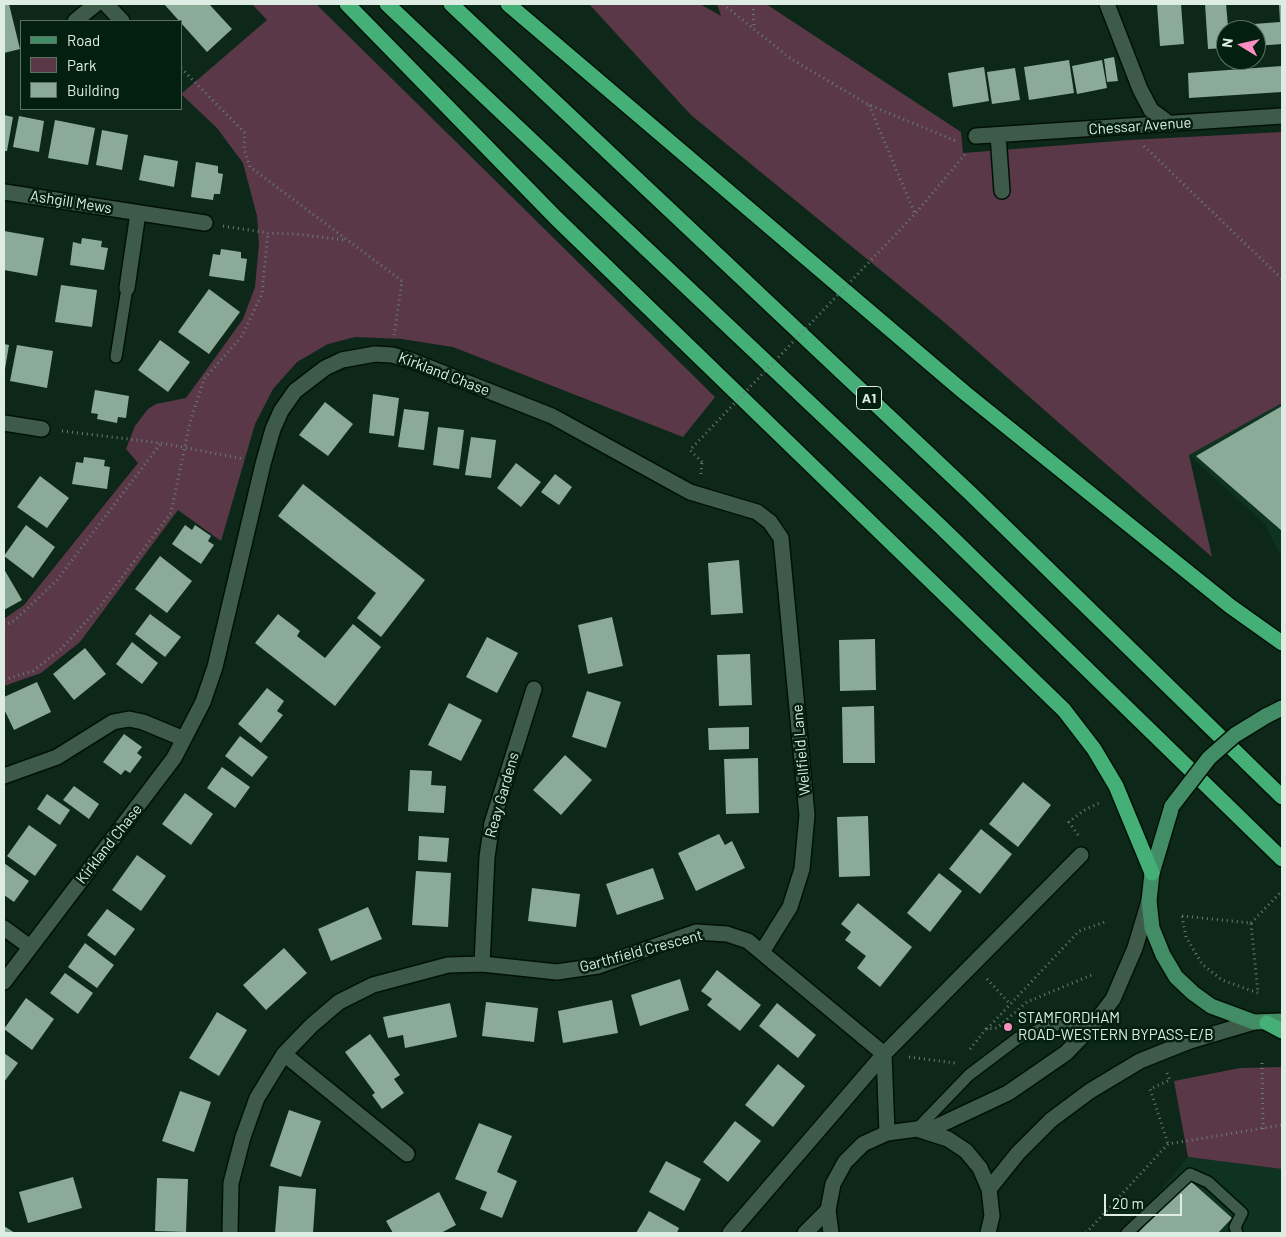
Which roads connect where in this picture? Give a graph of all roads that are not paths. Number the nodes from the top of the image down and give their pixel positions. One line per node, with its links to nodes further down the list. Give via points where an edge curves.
1 (96, 4): 8 (street)
2 (106, 4): 9 (street)
3 (347, 4): 31 (highway, via 556,218 1064,710 1094,748 1116,786)
4 (387, 4): 30 (highway, via 941,528)
5 (452, 4): 28 (highway, A1, via 970,493)
6 (508, 4): 23 (highway, via 965,393 1230,606)
7 (1108, 4): 11 (street, via 1140,89 1151,110)
8 (76, 20)
9 (121, 20)
10 (1282, 116): 11 (street, Chessar Avenue)
11 (1170, 124): 12 (street, Chessar Avenue)
12 (998, 135): 13 (street, Chessar Avenue); 14 (street)
13 (976, 136)
14 (1002, 191)
15 (4, 192): 16 (street, Ashgill Mews)
16 (138, 213): 17 (street, Ashgill Mews); 18 (street)
17 (205, 223)
18 (127, 288): 19 (lane)
19 (116, 357)
20 (4, 422): 21 (street)
21 (42, 429)
22 (781, 538): 26 (street, Kirkland Chase, via 758,512 690,492 552,416 392,355 375,354 342,360 309,378 294,391 272,429 215,667 203,702); 35 (street, Wellfield Lane, via 807,815 802,869 792,899)
23 (1282, 643)
24 (534, 689): 36 (street, Reay Gardens, via 492,823 486,857)
25 (1282, 708): 31 (main road, bridge, via 1235,735 1209,758 1172,806)
26 (184, 739): 27 (street, via 143,722 129,719 113,722 57,757); 34 (street, Kirkland Chase, via 156,783)
27 (4, 776)
28 (1282, 797)
29 (1081, 855): 42 (street)
30 (1282, 859)
31 (1152, 873): 32 (main road)
32 (1149, 901): 38 (main road, via 1152,928 1176,977 1211,1006); 39 (street, via 1135,948 1113,999)
33 (4, 928): 34 (street)
34 (30, 947): 37 (street, Kirkland Chase)
35 (762, 952): 36 (street, Garthfield Crescent, via 748,941 727,934 696,932 598,966 557,972); 42 (street, Garthfield Crescent)
36 (482, 964): 41 (street, Garthfield Crescent, via 448,965 374,985 339,1002)
37 (4, 982)
38 (1268, 1022): 40 (highway); 46 (street, via 1190,1041 1140,1061 1090,1091 1051,1120)
39 (1093, 1026): 43 (street, via 1066,1053 1008,1093); 43 (lane, via 1052,1025 1018,1038 969,1075)
40 (1282, 1031)
41 (284, 1054): 45 (street); 48 (street, Garthfield Crescent, via 257,1098 244,1138 231,1183)
42 (884, 1054): 44 (street); 49 (street)
43 (922, 1130): 44 (street); 46 (street, via 948,1139 966,1151 980,1168)
44 (887, 1133): 47 (street, via 863,1144 845,1162 833,1184)
45 (407, 1154)
46 (989, 1189): 52 (street, via 992,1216)
47 (828, 1210): 50 (street); 51 (street)
48 (230, 1233)
49 (730, 1233)
50 (805, 1233)
51 (831, 1233)
52 (988, 1233)
53 (1127, 1233): 54 (lane, via 1190,1174 1208,1182 1242,1213)
54 (1237, 1233)

